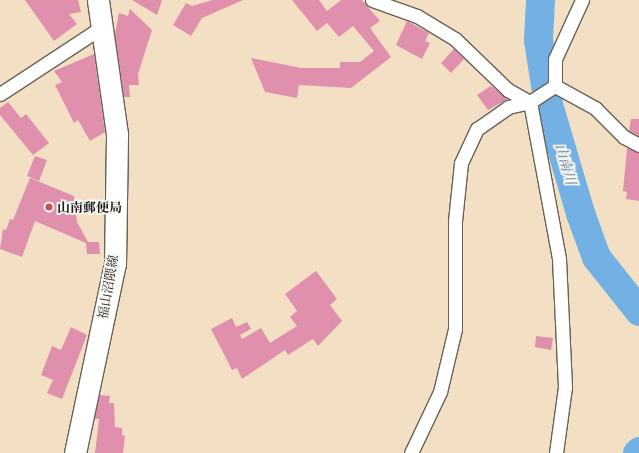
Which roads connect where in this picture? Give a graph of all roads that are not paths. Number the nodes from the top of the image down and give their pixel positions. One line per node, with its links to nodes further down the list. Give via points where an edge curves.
1 (98, 0): 4 (main road, 福山沼隈線)
2 (372, 0): 7 (street, via 416,16 455,39 508,90)
3 (582, 0): 5 (street, via 555,59)
4 (102, 27): 6 (street); 9 (main road, 福山沼隈線, via 118,134 115,264)
5 (555, 86): 7 (street); 8 (street, via 595,108 624,137)
6 (0, 94)
7 (530, 102): 10 (street, via 508,107 477,129 461,164 455,215 455,329 440,392); 11 (street, via 559,259 565,387)
8 (639, 145)
9 (75, 453)
10 (411, 453)
11 (556, 453)

